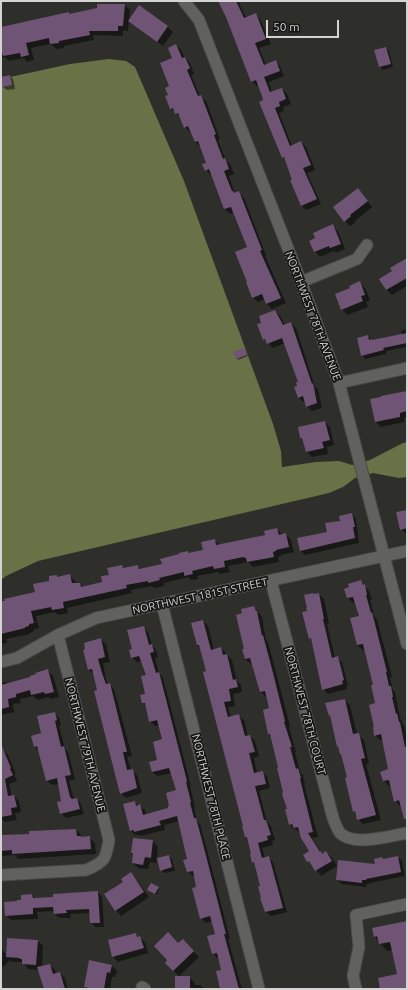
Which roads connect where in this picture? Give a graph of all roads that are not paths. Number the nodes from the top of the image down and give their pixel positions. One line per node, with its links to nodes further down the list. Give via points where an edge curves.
1 (184, 1): 3 (street, NORTHWEST 78TH AVENUE, via 199,20)
2 (367, 244): 3 (street, via 357,259)
3 (301, 282): 5 (street, NORTHWEST 78TH AVENUE)
4 (407, 368): 5 (street)
5 (339, 383): 7 (street, NORTHWEST 78TH AVENUE)
6 (407, 551): 7 (street, NORTHWEST 181ST STREET)
7 (384, 556): 8 (street, NORTHWEST 181ST STREET); 11 (street, NORTHWEST 78TH AVENUE)
8 (271, 582): 9 (street, NORTHWEST 181ST STREET); 13 (street, NORTHWEST 78TH COURT, via 333,818 340,832 356,840)
9 (162, 604): 10 (street, NORTHWEST 181ST STREET, via 96,618); 16 (street, NORTHWEST 78TH PLACE)
10 (58, 635): 12 (street, NORTHWEST 181ST STREET, via 17,658); 14 (street, NORTHWEST 79TH AVENUE, via 109,840 106,856 99,865 86,870)
11 (407, 644)
12 (1, 662)
13 (407, 833)
14 (1, 875)
15 (407, 904): 17 (street, via 356,915 359,947 353,976)
16 (259, 989)
17 (356, 989)

